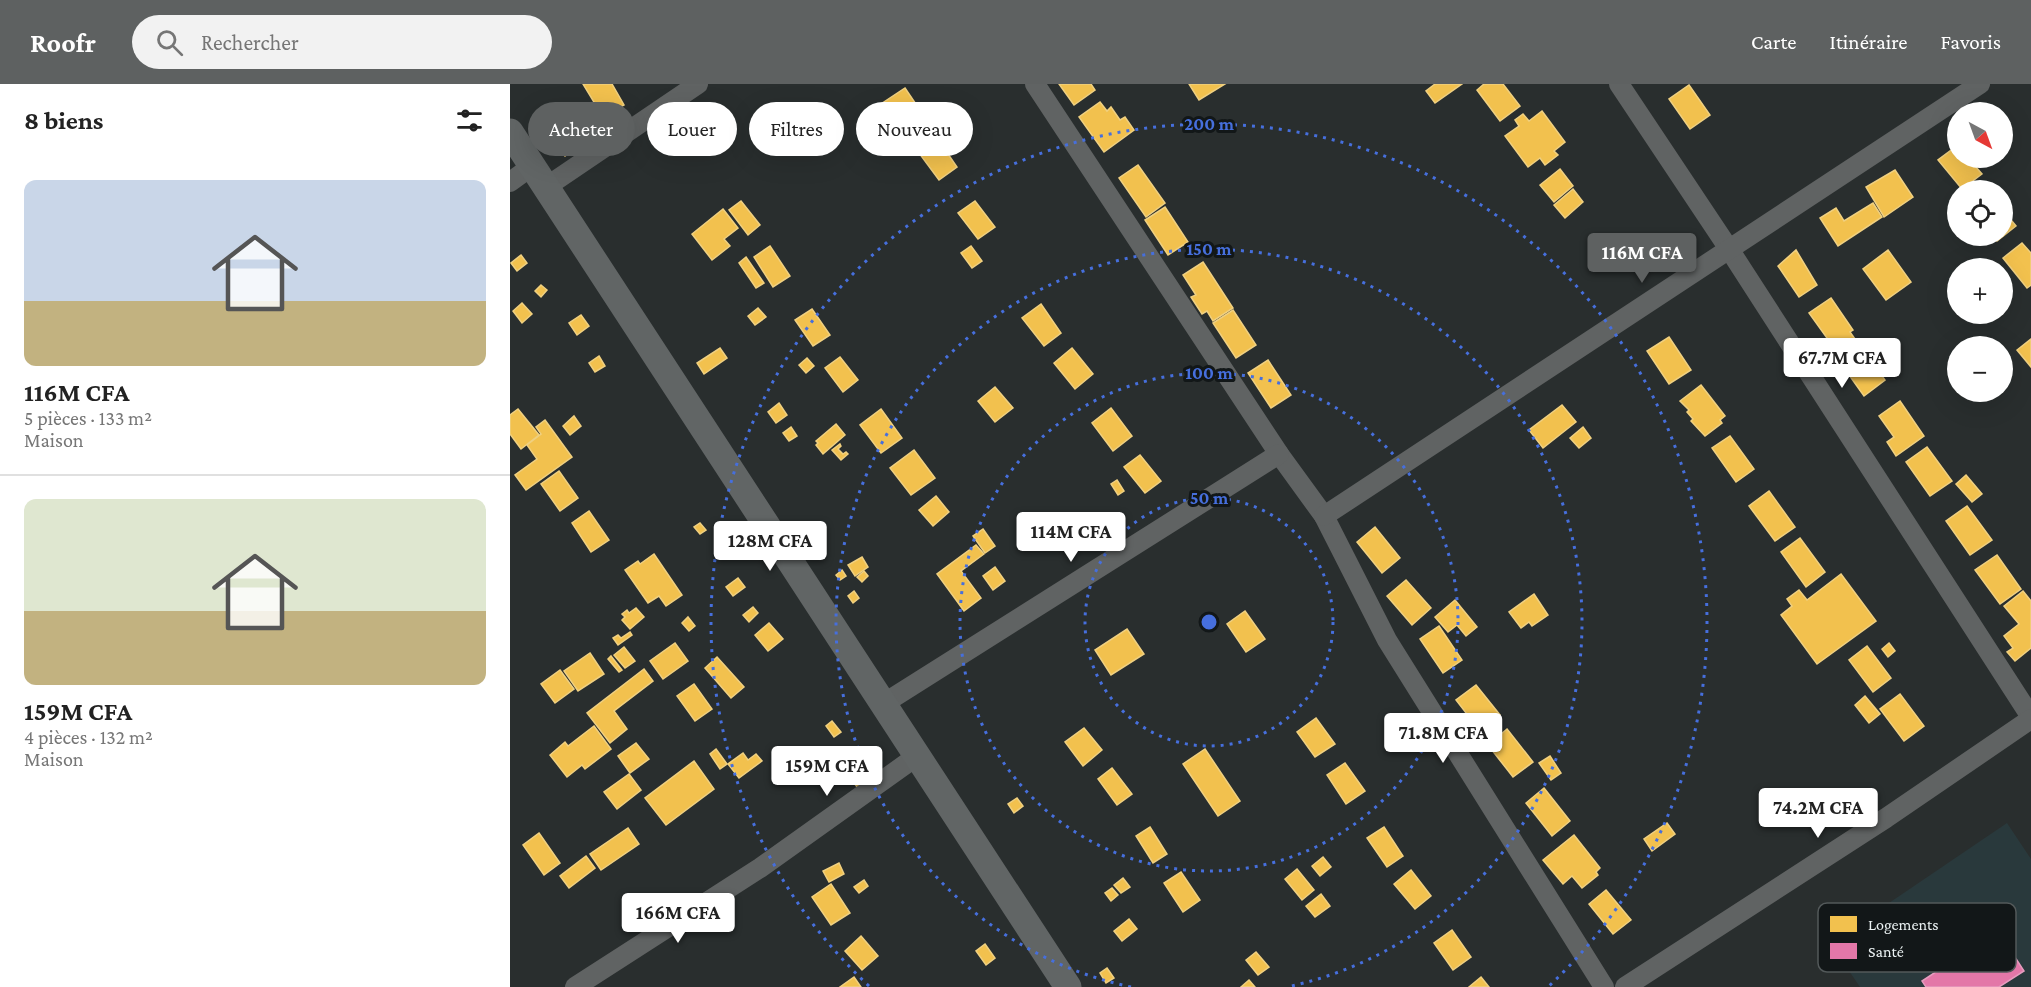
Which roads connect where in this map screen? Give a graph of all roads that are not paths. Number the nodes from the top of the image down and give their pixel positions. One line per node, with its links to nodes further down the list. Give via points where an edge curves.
1 (698, 84): 6 (street)
2 (1035, 84): 9 (street)
3 (1619, 84): 8 (street)
4 (1980, 84): 8 (street)
5 (510, 132): 6 (street)
6 (539, 176): 7 (street); 11 (street)
7 (510, 182)
8 (1729, 249): 10 (street); 12 (street)
9 (1280, 454): 10 (street); 11 (street)
10 (1324, 516): 16 (street, via 1388,640)
11 (883, 704): 13 (street)
12 (2031, 718): 17 (street, via 1886,818)
13 (917, 756): 14 (street, via 760,868); 15 (street)
14 (575, 987)
15 (1068, 987)
16 (1604, 987)
17 (1624, 987)

